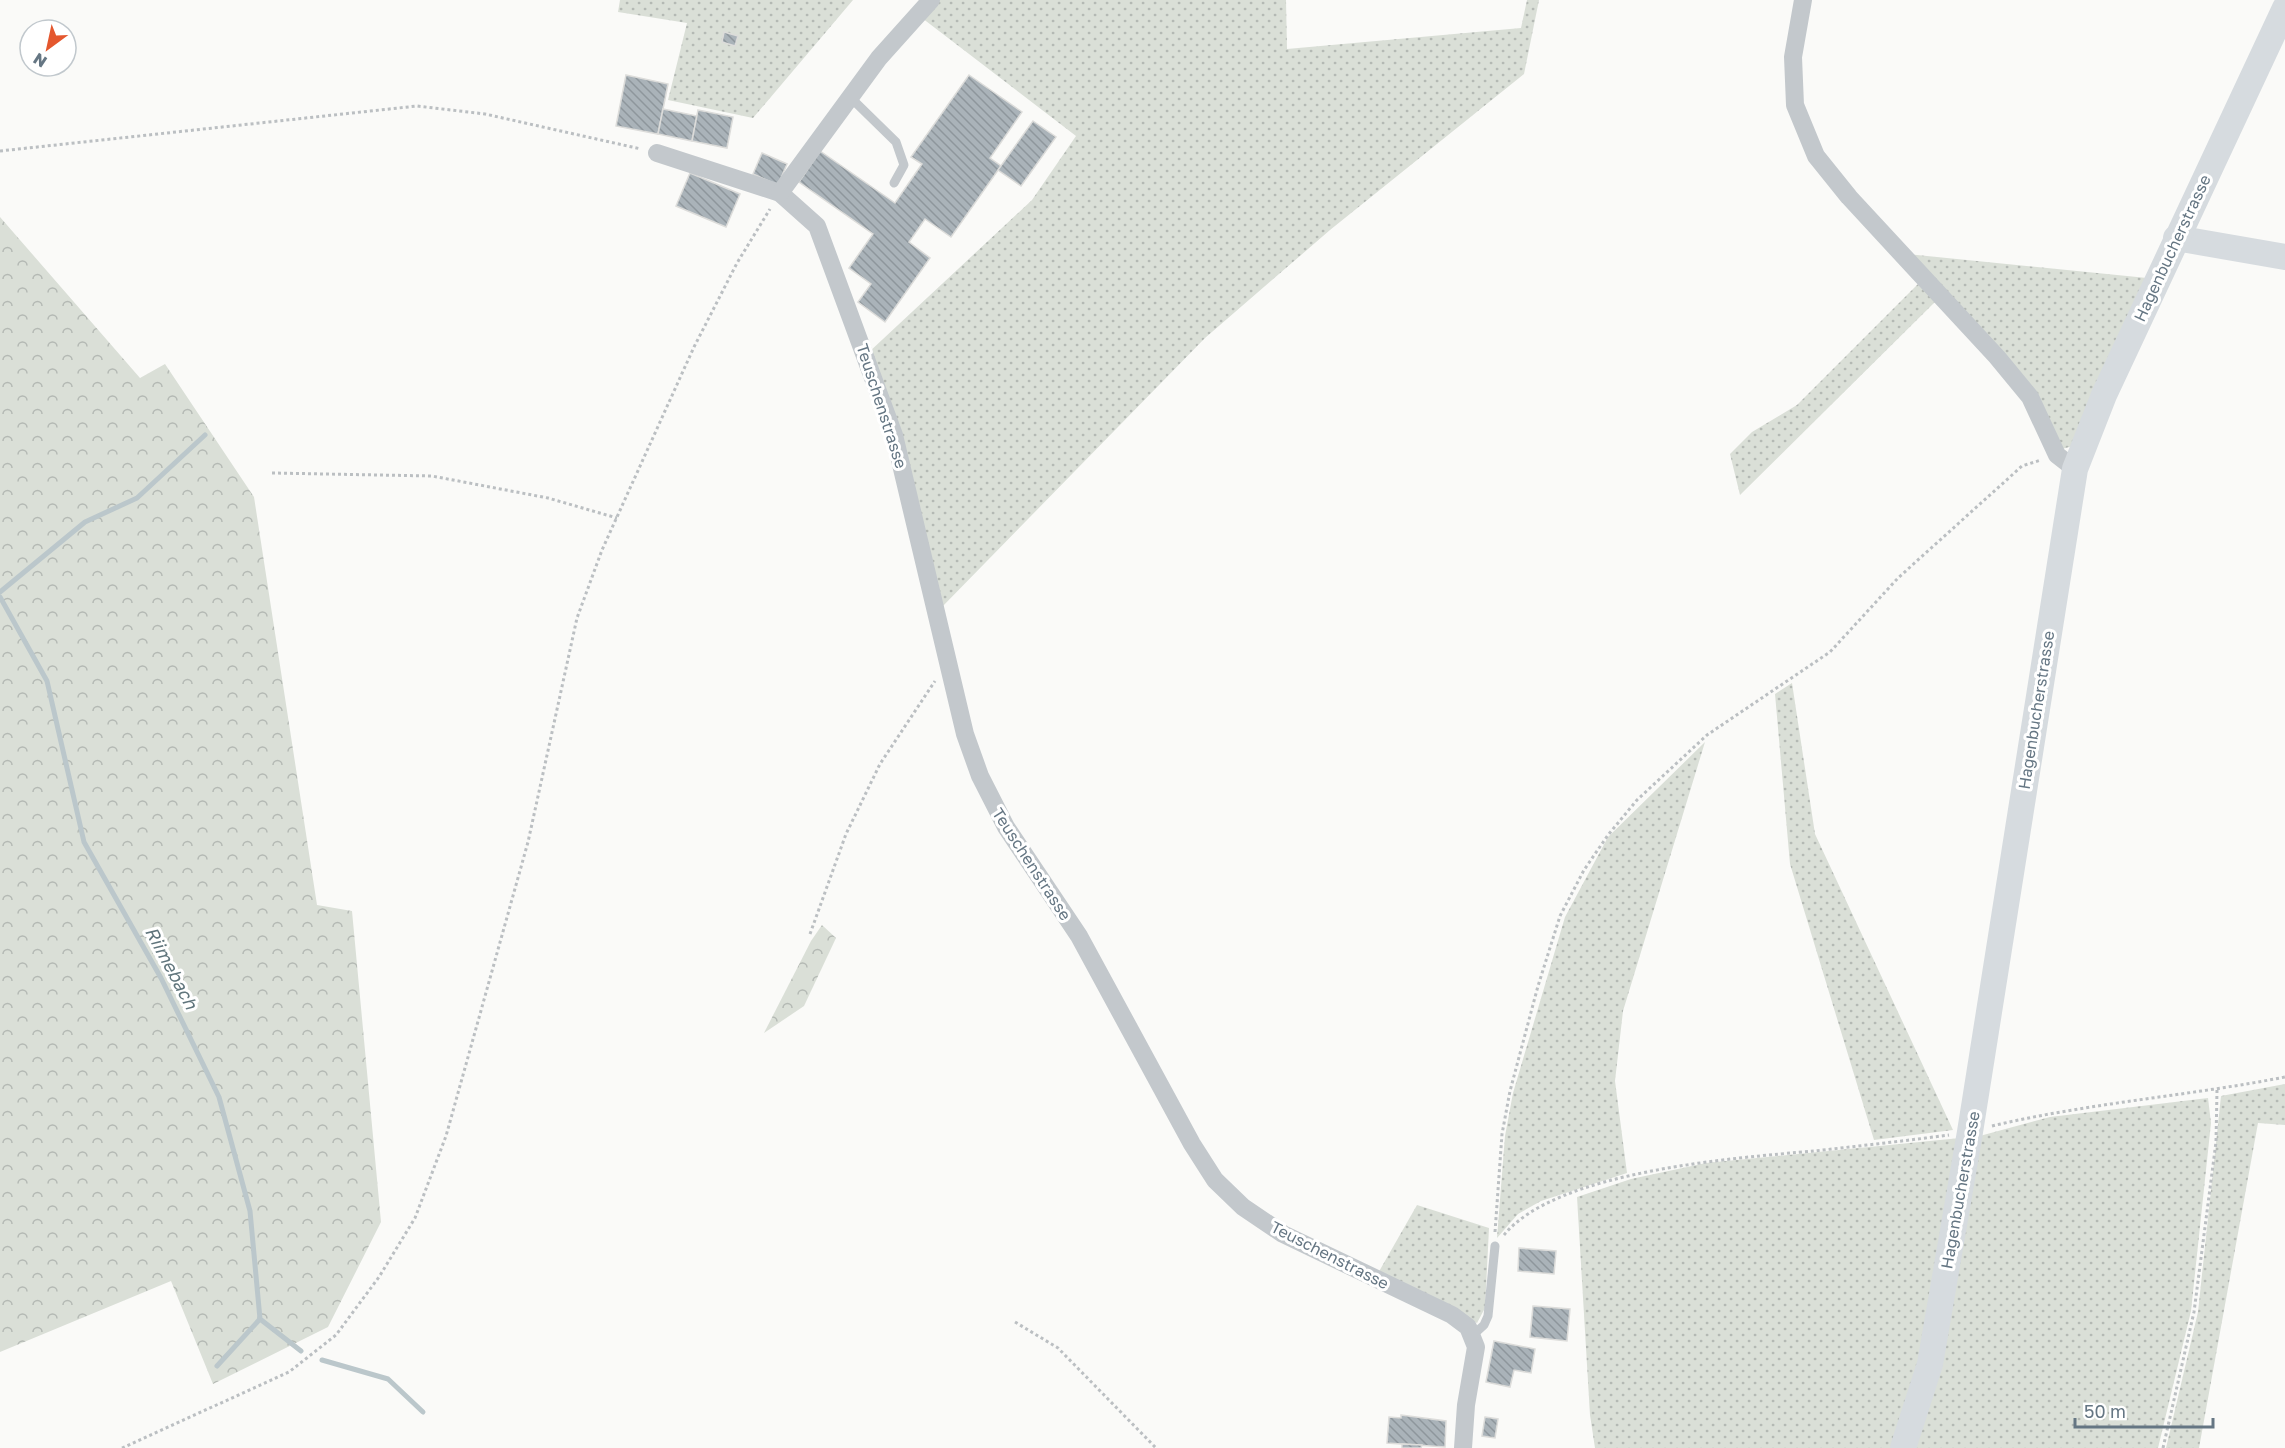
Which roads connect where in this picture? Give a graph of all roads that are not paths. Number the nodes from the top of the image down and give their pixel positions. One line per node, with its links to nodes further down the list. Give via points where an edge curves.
1 (931, 0): 4 (street)
2 (1803, 0): 10 (street, via 1793,57 1795,105 1816,156 2030,397)
3 (2285, 8): 8 (street, Hagenbucherstrasse)
4 (850, 97): 6 (lane, via 896,142 904,165); 7 (street)
5 (657, 153): 7 (street, Teuschenstrasse)
6 (894, 183)
7 (780, 193): 12 (street, Teuschenstrasse, via 817,226 894,435 947,662 980,776 1006,827 1079,936 1192,1144 1215,1180 1243,1207 1282,1234 1452,1315)
8 (2176, 238): 9 (street); 10 (street, Hagenbucherstrasse, via 2104,395)
9 (2285, 257)
10 (2066, 462): 14 (street, Hagenbucherstrasse, via 1970,1132 1930,1364)
11 (1495, 1246): 12 (lane, via 1488,1316)
12 (1473, 1335): 13 (street, via 1476,1347)
13 (1463, 1448)
14 (1903, 1448)

